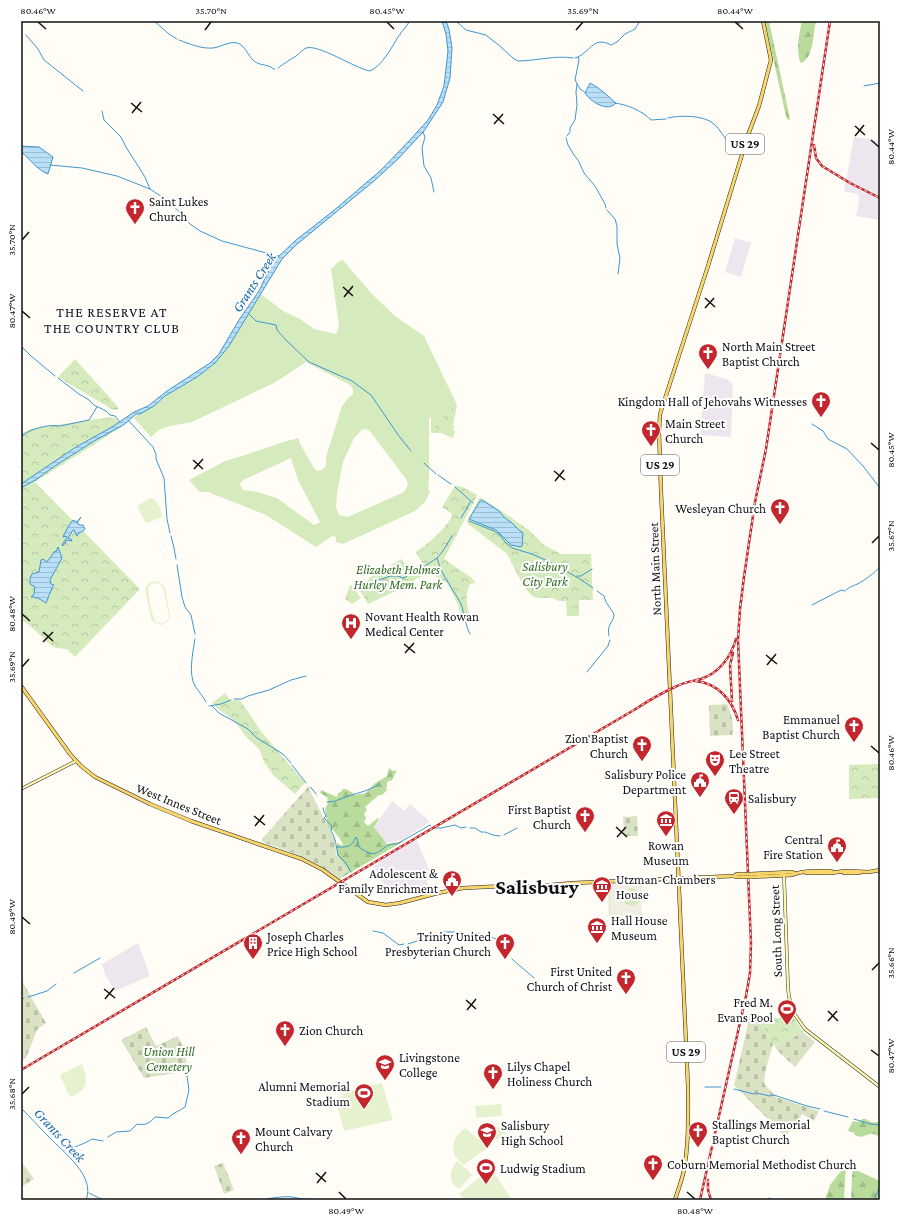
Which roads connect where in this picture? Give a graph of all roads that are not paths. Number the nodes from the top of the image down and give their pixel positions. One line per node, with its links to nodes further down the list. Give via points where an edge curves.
1 (763, 21): 7 (main road, North Main Street / US 29, via 771,60 660,414)
2 (21, 686): 3 (main road, West Innes Street)
3 (76, 761): 4 (main road); 7 (main road, West Innes Street, via 95,777 160,808 312,864 370,902 396,904 463,888)
4 (21, 789)
5 (880, 872): 6 (main road, West Innes Street, via 845,870 824,874)
6 (784, 873): 7 (main road, West Innes Street, bridge); 8 (main road, South Long Street, via 788,988 793,1012 808,1032)
7 (678, 878): 9 (main road, US 29, via 688,1120 684,1172)
8 (880, 1087)
9 (675, 1200)

